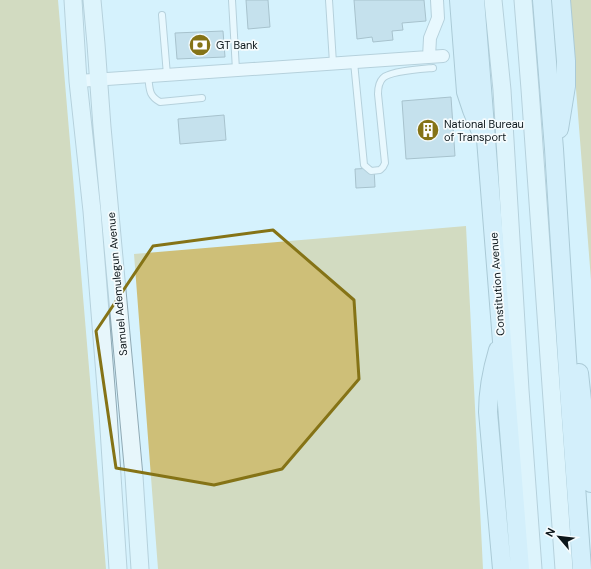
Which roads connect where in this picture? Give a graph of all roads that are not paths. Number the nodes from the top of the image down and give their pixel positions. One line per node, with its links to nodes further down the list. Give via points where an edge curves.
1 (72, 0): 21 (main road, Samuel Ademulegun Avenue)
2 (92, 0): 20 (main road, Samuel Ademulegun Avenue)
3 (232, 0): 17 (lane)
4 (329, 0): 16 (lane)
5 (437, 0): 15 (street, via 438,18 430,38)
6 (459, 0): 23 (main road)
7 (475, 0): 23 (main road, Constitution Avenue)
8 (493, 0): 27 (main road, Constitution Avenue, via 502,90)
9 (523, 0): 34 (main road)
10 (542, 0): 22 (main road)
11 (561, 0): 22 (main road, via 566,61)
12 (162, 16): 18 (lane)
13 (442, 56): 15 (street)
14 (354, 62): 15 (street); 15 (lane, via 364,165 371,171 380,170 385,163 379,84 383,78 397,72); 16 (street)
15 (431, 62)
16 (333, 64): 17 (street)
17 (236, 70): 18 (street)
18 (167, 75): 19 (street)
19 (148, 76): 20 (street); 24 (lane, via 151,95 160,102)
20 (99, 79): 21 (street); 30 (main road, Samuel Ademulegun Avenue)
21 (78, 81): 29 (main road, Samuel Ademulegun Avenue, via 92,211)
22 (558, 87): 26 (main road, via 561,118 554,149 566,335)
23 (474, 93): 25 (main road, Constitution Avenue, via 487,145)
24 (202, 98)
25 (502, 338): 27 (main road, Constitution Avenue); 31 (main road, via 488,394 489,433)
26 (575, 389): 28 (main road); 35 (main road)
27 (513, 391): 32 (main road, Constitution Avenue); 33 (main road, Constitution Avenue)
28 (591, 483)
29 (118, 569)
30 (140, 569)
31 (502, 569)
32 (520, 569)
33 (532, 569)
34 (564, 569)
35 (582, 569)

